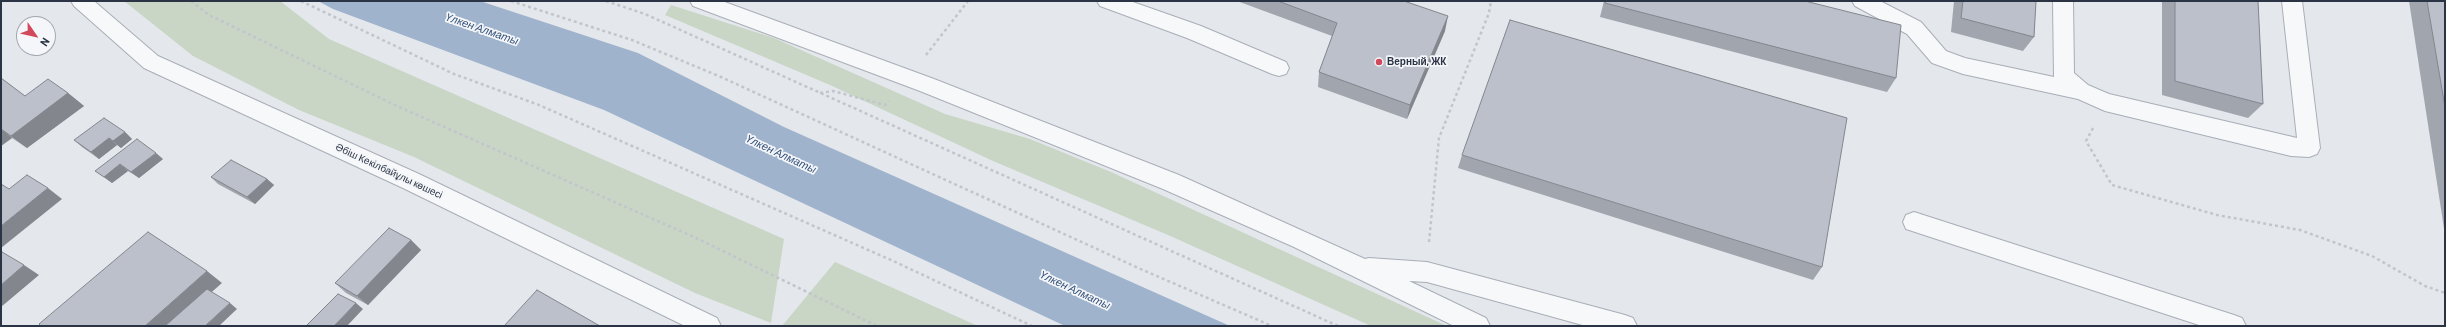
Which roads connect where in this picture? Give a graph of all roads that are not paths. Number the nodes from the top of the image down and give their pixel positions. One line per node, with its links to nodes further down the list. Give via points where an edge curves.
1 (81, 1): 11 (street, Әбіш Кекілбайұлы көшесі, via 151,62 411,181)
2 (700, 1): 10 (street, via 927,85 1171,182)
3 (1106, 1): 7 (street, via 1194,32)
4 (1862, 1): 8 (street, via 1914,28 1939,57 1963,66)
5 (2063, 1): 8 (street, via 2064,76)
6 (2292, 1): 8 (street, via 2308,148 2291,147 2105,102)
7 (1279, 68)
8 (2081, 91)
9 (1914, 222): 14 (street)
10 (1358, 267): 12 (street); 13 (street, via 1427,272)
11 (709, 326)
12 (1478, 326)
13 (1625, 326)
14 (2234, 326)

